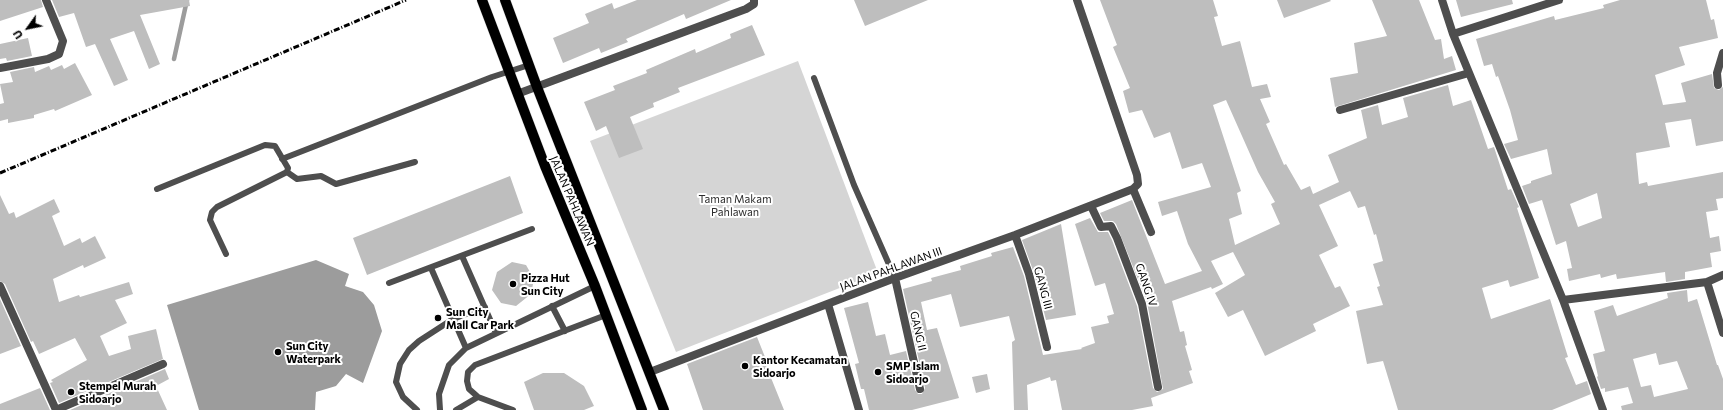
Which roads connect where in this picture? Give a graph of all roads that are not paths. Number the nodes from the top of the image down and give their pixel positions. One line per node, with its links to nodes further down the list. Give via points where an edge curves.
1 (46, 0): 11 (street, via 62,41 59,54 48,59)
2 (482, 0): 12 (main road, JALAN PAHLAWAN)
3 (505, 0): 10 (main road, JALAN PAHLAWAN)
4 (754, 0): 16 (street, via 754,4 746,9)
5 (1077, 0): 22 (street, via 1137,175)
6 (1442, 0): 8 (street)
7 (1559, 0): 8 (street)
8 (1453, 34): 13 (street)
9 (1723, 54): 15 (street, via 1717,73)
10 (529, 65): 12 (lane); 16 (main road, JALAN PAHLAWAN)
11 (0, 68)
12 (509, 71): 17 (main road, JALAN PAHLAWAN); 19 (lane)
13 (1469, 73): 18 (street); 37 (street)
14 (814, 78): 32 (lane, via 854,185)
15 (1718, 85)
16 (537, 87): 17 (street); 49 (main road, JALAN PAHLAWAN)
17 (517, 94): 36 (main road, JALAN PAHLAWAN)
18 (1340, 110)
19 (282, 159): 21 (lane, via 288,168); 23 (lane, via 275,146 265,145)
20 (415, 162): 21 (lane, via 336,184 321,176 297,179)
21 (287, 172): 28 (lane, via 217,207 212,212 210,220)
22 (1135, 187): 24 (street, JALAN PAHLAWAN III); 26 (street)
23 (157, 189)
24 (1091, 206): 27 (street, JALAN PAHLAWAN III); 50 (street, GANG IV, via 1101,227 1111,226 1142,304)
25 (532, 229): 29 (lane)
26 (1151, 232)
27 (1015, 236): 32 (street, JALAN PAHLAWAN III); 46 (street, GANG III, via 1029,274)
28 (226, 254)
29 (462, 256): 30 (lane); 40 (lane)
30 (431, 268): 34 (lane); 42 (lane)
31 (1723, 275): 33 (street)
32 (895, 278): 38 (street, JALAN PAHLAWAN III); 51 (street, GANG II)
33 (1706, 282): 37 (street); 45 (street)
34 (389, 283)
35 (0, 286): 48 (street, via 56,410)
36 (595, 286): 39 (lane); 41 (main road, JALAN PAHLAWAN)
37 (1563, 300): 60 (street)
38 (828, 304): 49 (street, JALAN PAHLAWAN III); 59 (street)
39 (552, 306): 43 (lane); 44 (lane)
40 (485, 307): 42 (lane); 44 (lane)
41 (606, 316): 43 (lane); 57 (main road, JALAN PAHLAWAN)
42 (453, 319): 47 (lane); 53 (lane, via 419,341 400,364 396,382 403,397)
43 (565, 331): 52 (lane, via 475,365 468,372 467,381 469,389)
44 (496, 333): 47 (lane)
45 (1723, 333)
46 (1047, 347)
47 (466, 348): 54 (lane, via 449,365 439,394)
48 (163, 364)
49 (650, 372): 58 (main road, JALAN PAHLAWAN)
50 (1158, 387)
51 (920, 389)
52 (478, 397): 55 (lane); 56 (lane)
53 (417, 410)
54 (440, 410)
55 (456, 410)
56 (513, 410)
57 (642, 410)
58 (664, 410)
59 (859, 410)
60 (1603, 410)

